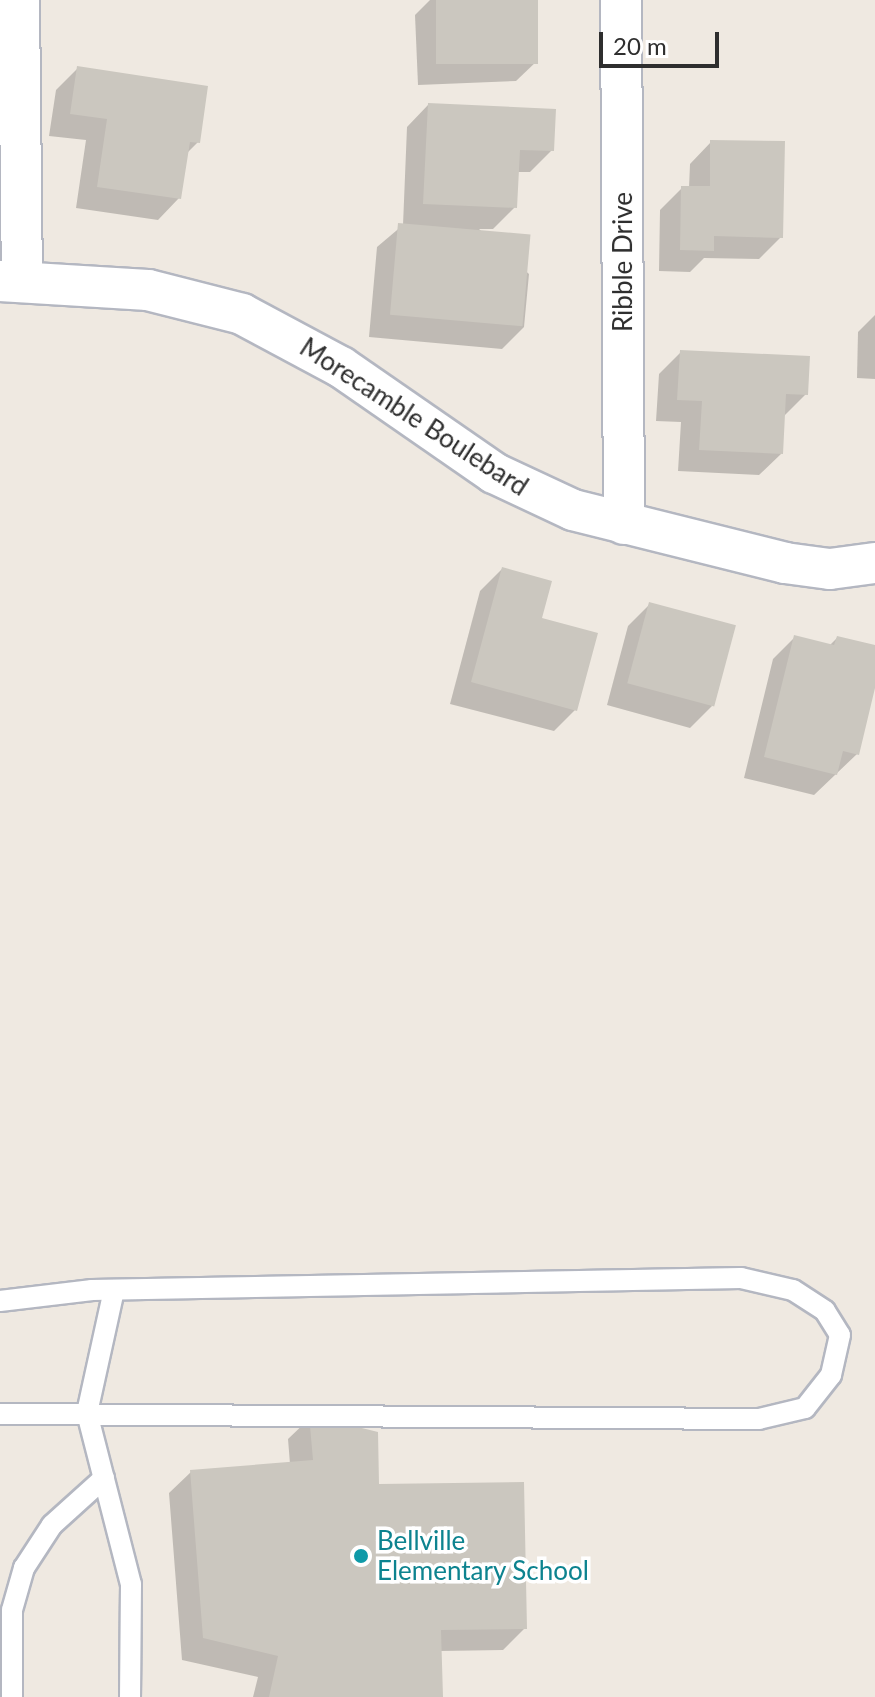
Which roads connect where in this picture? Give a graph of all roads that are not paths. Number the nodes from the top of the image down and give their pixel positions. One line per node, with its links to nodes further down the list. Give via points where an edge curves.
1 (19, 0): 3 (street)
2 (621, 0): 4 (street, Ribble Drive)
3 (11, 281): 4 (street, Morecamble Boulebard, via 148,290 242,314 341,367 529,493)
4 (624, 524): 5 (street, Morecamble Boulebard, via 785,563 830,569)
5 (875, 563)
6 (114, 1290): 7 (lane); 8 (lane); 8 (lane, via 741,1278 793,1290 825,1311 840,1335 831,1375 805,1408 759,1419)
7 (0, 1301)
8 (87, 1413): 9 (lane); 10 (lane)
9 (0, 1414)
10 (104, 1478): 11 (lane, via 52,1525 24,1568 12,1610); 12 (lane, via 131,1584)
11 (12, 1697)
12 (130, 1697)

